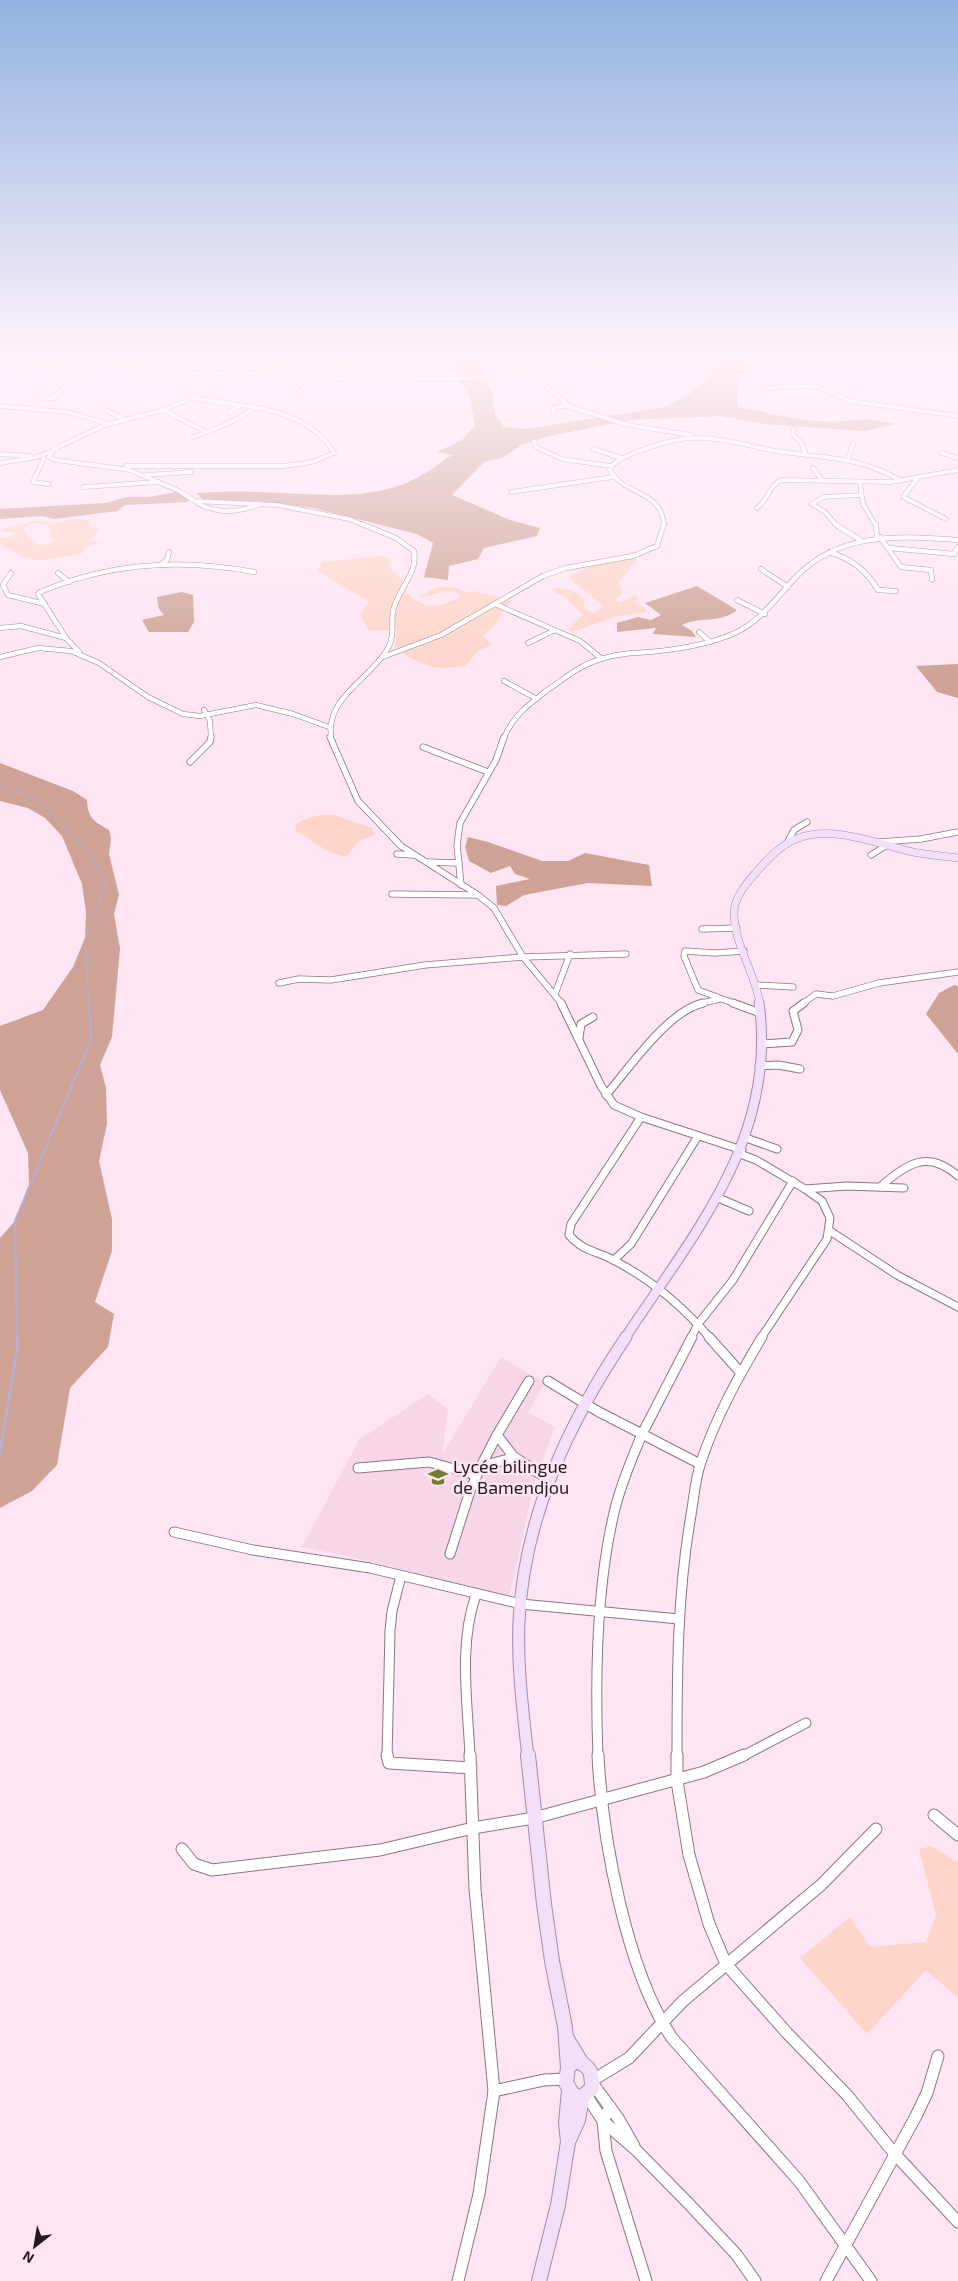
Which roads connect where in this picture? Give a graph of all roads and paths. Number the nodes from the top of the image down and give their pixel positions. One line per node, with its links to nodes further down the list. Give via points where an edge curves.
1 (42, 462): 19 (street, via 33,482)
2 (82, 462): 7 (street)
3 (309, 462): 7 (street, via 284,466)
4 (582, 462): 8 (street)
5 (616, 462): 8 (street)
6 (859, 462): 16 (street, via 885,471)
7 (113, 466): 12 (street)
8 (611, 466): 13 (street)
9 (813, 468): 15 (street)
10 (958, 470): 14 (street)
11 (191, 472): 12 (street)
12 (145, 476): 17 (street)
13 (613, 477): 21 (street); 51 (street, via 660,507 664,526 657,546 633,556 571,567 543,576)
14 (917, 479): 16 (street); 28 (street, via 903,497)
15 (822, 480): 18 (street); 25 (street, via 777,481 767,501)
16 (897, 481): 18 (street)
17 (160, 482): 20 (street); 23 (street)
18 (860, 483): 22 (street)
19 (49, 484)
20 (84, 487)
21 (512, 492)
22 (861, 495): 29 (street); 31 (street, via 824,497 812,504 825,512 834,524)
23 (195, 502): 24 (street); 26 (street)
24 (261, 503): 26 (street, via 234,513); 61 (street, via 349,519 396,538 414,550 416,564 397,600 392,638)
25 (757, 508)
26 (211, 510): 27 (street)
27 (204, 514)
28 (946, 519)
29 (879, 537): 30 (street); 31 (street); 33 (street)
30 (957, 539)
31 (860, 540): 35 (street)
32 (958, 547): 33 (street, via 954,554)
33 (889, 548): 43 (street, via 901,567 931,570)
34 (169, 552): 37 (street, via 167,560)
35 (829, 552): 45 (street, via 808,564); 46 (street, via 843,556 860,568 878,590)
36 (238, 562): 38 (street)
37 (160, 565): 38 (street, via 212,564); 44 (street, via 109,571)
38 (237, 569): 40 (street)
39 (761, 569): 45 (street)
40 (254, 572)
41 (11, 573): 47 (street, via 3,585 8,595)
42 (58, 573): 44 (street)
43 (932, 580)
44 (69, 582): 50 (street, via 40,592 38,594)
45 (788, 587): 52 (street)
46 (896, 591)
47 (15, 596): 48 (street); 50 (street)
48 (0, 598)
49 (737, 600): 52 (street)
50 (45, 604): 56 (street)
51 (495, 604): 54 (street); 61 (street, via 441,635)
52 (765, 614): 57 (street, via 752,625)
53 (0, 628): 56 (street, via 21,626)
54 (555, 630): 58 (street); 62 (street, via 591,648)
55 (699, 632): 57 (street)
56 (66, 638): 59 (street)
57 (710, 642): 62 (street)
58 (528, 644)
59 (80, 654): 60 (street, via 38,648); 65 (street, via 100,663 148,697 173,710 192,716)
60 (0, 657)
61 (381, 658): 66 (street, via 341,701)
62 (602, 658): 64 (street, via 573,672)
63 (504, 681): 64 (street)
64 (537, 699): 69 (street, via 514,719)
65 (206, 713): 66 (street, via 256,705); 68 (street, via 212,731 210,742)
66 (329, 727): 75 (street, via 335,752 361,806)
67 (423, 747): 69 (street)
68 (190, 762)
69 (488, 772): 79 (street, via 458,831)
70 (807, 822): 72 (street, via 794,830)
71 (958, 832): 73 (street)
72 (788, 843): 73 (main road, via 827,835); 83 (main road, via 755,874 740,894 735,906)
73 (882, 844): 76 (street); 77 (main road)
74 (397, 854): 75 (street)
75 (413, 855): 78 (street)
76 (871, 855)
77 (958, 858)
78 (428, 862): 79 (street); 80 (street)
79 (459, 863): 80 (street)
80 (461, 885): 82 (street)
81 (392, 894): 82 (street)
82 (478, 895): 88 (street, via 502,919)
83 (737, 928): 84 (street); 85 (main road)
84 (702, 929)
85 (744, 951): 91 (main road); 94 (street, via 685,950 684,956 696,988)
86 (570, 954): 87 (street); 88 (street); 93 (street)
87 (626, 954)
88 (523, 957): 90 (street, via 425,965 331,980 298,979); 93 (street)
89 (958, 972): 98 (street, via 879,983 833,996 816,994 792,1011 798,1030 792,1042)
90 (279, 983)
91 (756, 985): 92 (street); 95 (main road)
92 (793, 986)
93 (555, 994): 97 (street)
94 (720, 999): 95 (street); 101 (street, via 690,1006 676,1015)
95 (760, 1013): 98 (main road)
96 (593, 1017): 97 (street, via 581,1024)
97 (579, 1038): 101 (street)
98 (761, 1044): 99 (main road)
99 (760, 1066): 100 (street); 104 (main road)
100 (800, 1069)
101 (606, 1095): 102 (street, via 620,1109)
102 (641, 1117): 103 (street); 115 (street, via 568,1229 580,1247)
103 (698, 1136): 106 (street); 115 (street, via 632,1244)
104 (746, 1138): 105 (street); 106 (main road)
105 (777, 1149)
106 (741, 1152): 108 (street); 112 (main road)
107 (958, 1176): 109 (street, via 944,1164 921,1162 907,1165)
108 (793, 1181): 111 (street); 118 (street, via 733,1280)
109 (880, 1187): 110 (street); 111 (street)
110 (904, 1188)
111 (805, 1189): 114 (street, via 822,1201 830,1218)
112 (716, 1197): 113 (street); 116 (main road)
113 (750, 1210)
114 (830, 1231): 117 (street, via 897,1275); 119 (street, via 816,1259)
115 (614, 1260): 116 (street)
116 (658, 1291): 118 (street); 122 (main road)
117 (958, 1307)
118 (698, 1324): 119 (street); 123 (street)
119 (741, 1373): 126 (street, via 722,1406)
120 (529, 1381): 124 (street)
121 (548, 1381): 122 (street)
122 (584, 1403): 123 (street); 130 (main road)
123 (642, 1434): 126 (street); 136 (street, via 615,1510)
124 (497, 1435): 125 (street); 127 (street)
125 (513, 1458): 127 (street); 130 (street)
126 (700, 1464): 137 (street, via 686,1544)
127 (482, 1466): 129 (street)
128 (358, 1468): 129 (street, via 429,1462)
129 (476, 1475): 132 (street)
130 (549, 1480): 135 (main road)
131 (174, 1532): 133 (street)
132 (450, 1554)
133 (401, 1576): 134 (street); 139 (street, via 390,1631 386,1759 389,1763)
134 (476, 1595): 135 (street); 139 (street, via 466,1638)
135 (521, 1604): 136 (street); 143 (main road, via 523,1688)
136 (601, 1610): 137 (street); 141 (street, via 597,1636 597,1740)
137 (679, 1619): 140 (street)
138 (806, 1723): 140 (street, via 745,1755)
139 (471, 1768): 144 (street)
140 (677, 1781): 141 (street); 148 (street, via 689,1855 709,1924)
141 (604, 1801): 143 (street); 149 (street, via 619,1900 644,1982)
142 (934, 1815): 146 (street)
143 (534, 1818): 144 (street); 151 (main road, via 550,1952)
144 (473, 1828): 147 (street, via 380,1850 212,1870 194,1866); 153 (street, via 475,1889)
145 (876, 1829): 148 (street, via 821,1885)
146 (958, 1835)
147 (182, 1849)
148 (726, 1964): 149 (street); 158 (street, via 846,2095)
149 (661, 2023): 152 (street, via 647,2042); 160 (street, via 799,2181)
150 (938, 2056): 158 (street, via 927,2093)
151 (571, 2074): 152 (main road, via 573,2095); 152 (main road, via 590,2068); 153 (street); 156 (main road, via 566,2123)
152 (589, 2089): 154 (street); 155 (street); 156 (main road)
153 (494, 2091): 161 (street, via 480,2194)
154 (610, 2107): 155 (street); 157 (street)
155 (603, 2121): 157 (street); 163 (street, via 606,2152)
156 (568, 2142): 162 (main road, via 558,2205)
157 (635, 2149): 164 (street, via 736,2254)
158 (894, 2153): 159 (street); 160 (street)
159 (958, 2222)
160 (846, 2246): 165 (street); 166 (street)
161 (458, 2281)
162 (539, 2281)
163 (646, 2281)
164 (755, 2281)
165 (826, 2281)
166 (871, 2281)

